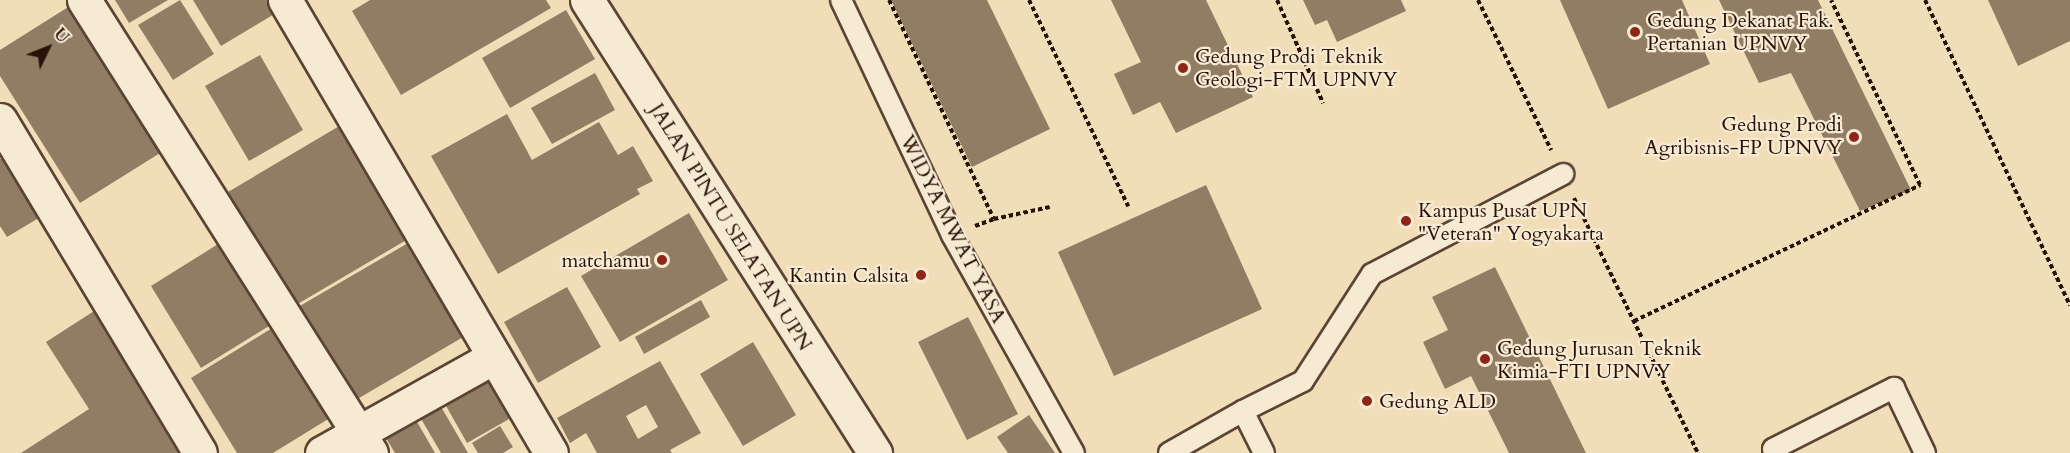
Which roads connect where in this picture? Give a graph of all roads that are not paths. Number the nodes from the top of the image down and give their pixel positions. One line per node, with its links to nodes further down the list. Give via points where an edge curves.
1 (84, 0): 9 (street)
2 (285, 0): 7 (street)
3 (841, 0): 14 (lane, WIDYA MWAT YASA, via 952,235)
4 (595, 3): 13 (street, JALAN PINTU SELATAN UPN)
5 (0, 120): 10 (street)
6 (1563, 174): 8 (lane, via 1372,274 1303,381)
7 (492, 358): 9 (street); 12 (street)
8 (1243, 411): 15 (lane); 16 (lane)
9 (364, 442): 11 (street)
10 (200, 453)
11 (322, 453)
12 (550, 453)
13 (875, 453)
14 (1074, 453)
15 (1168, 453)
16 (1264, 453)
17 (1775, 453): 18 (lane, via 1773,449 1894,388)
18 (1925, 453)

